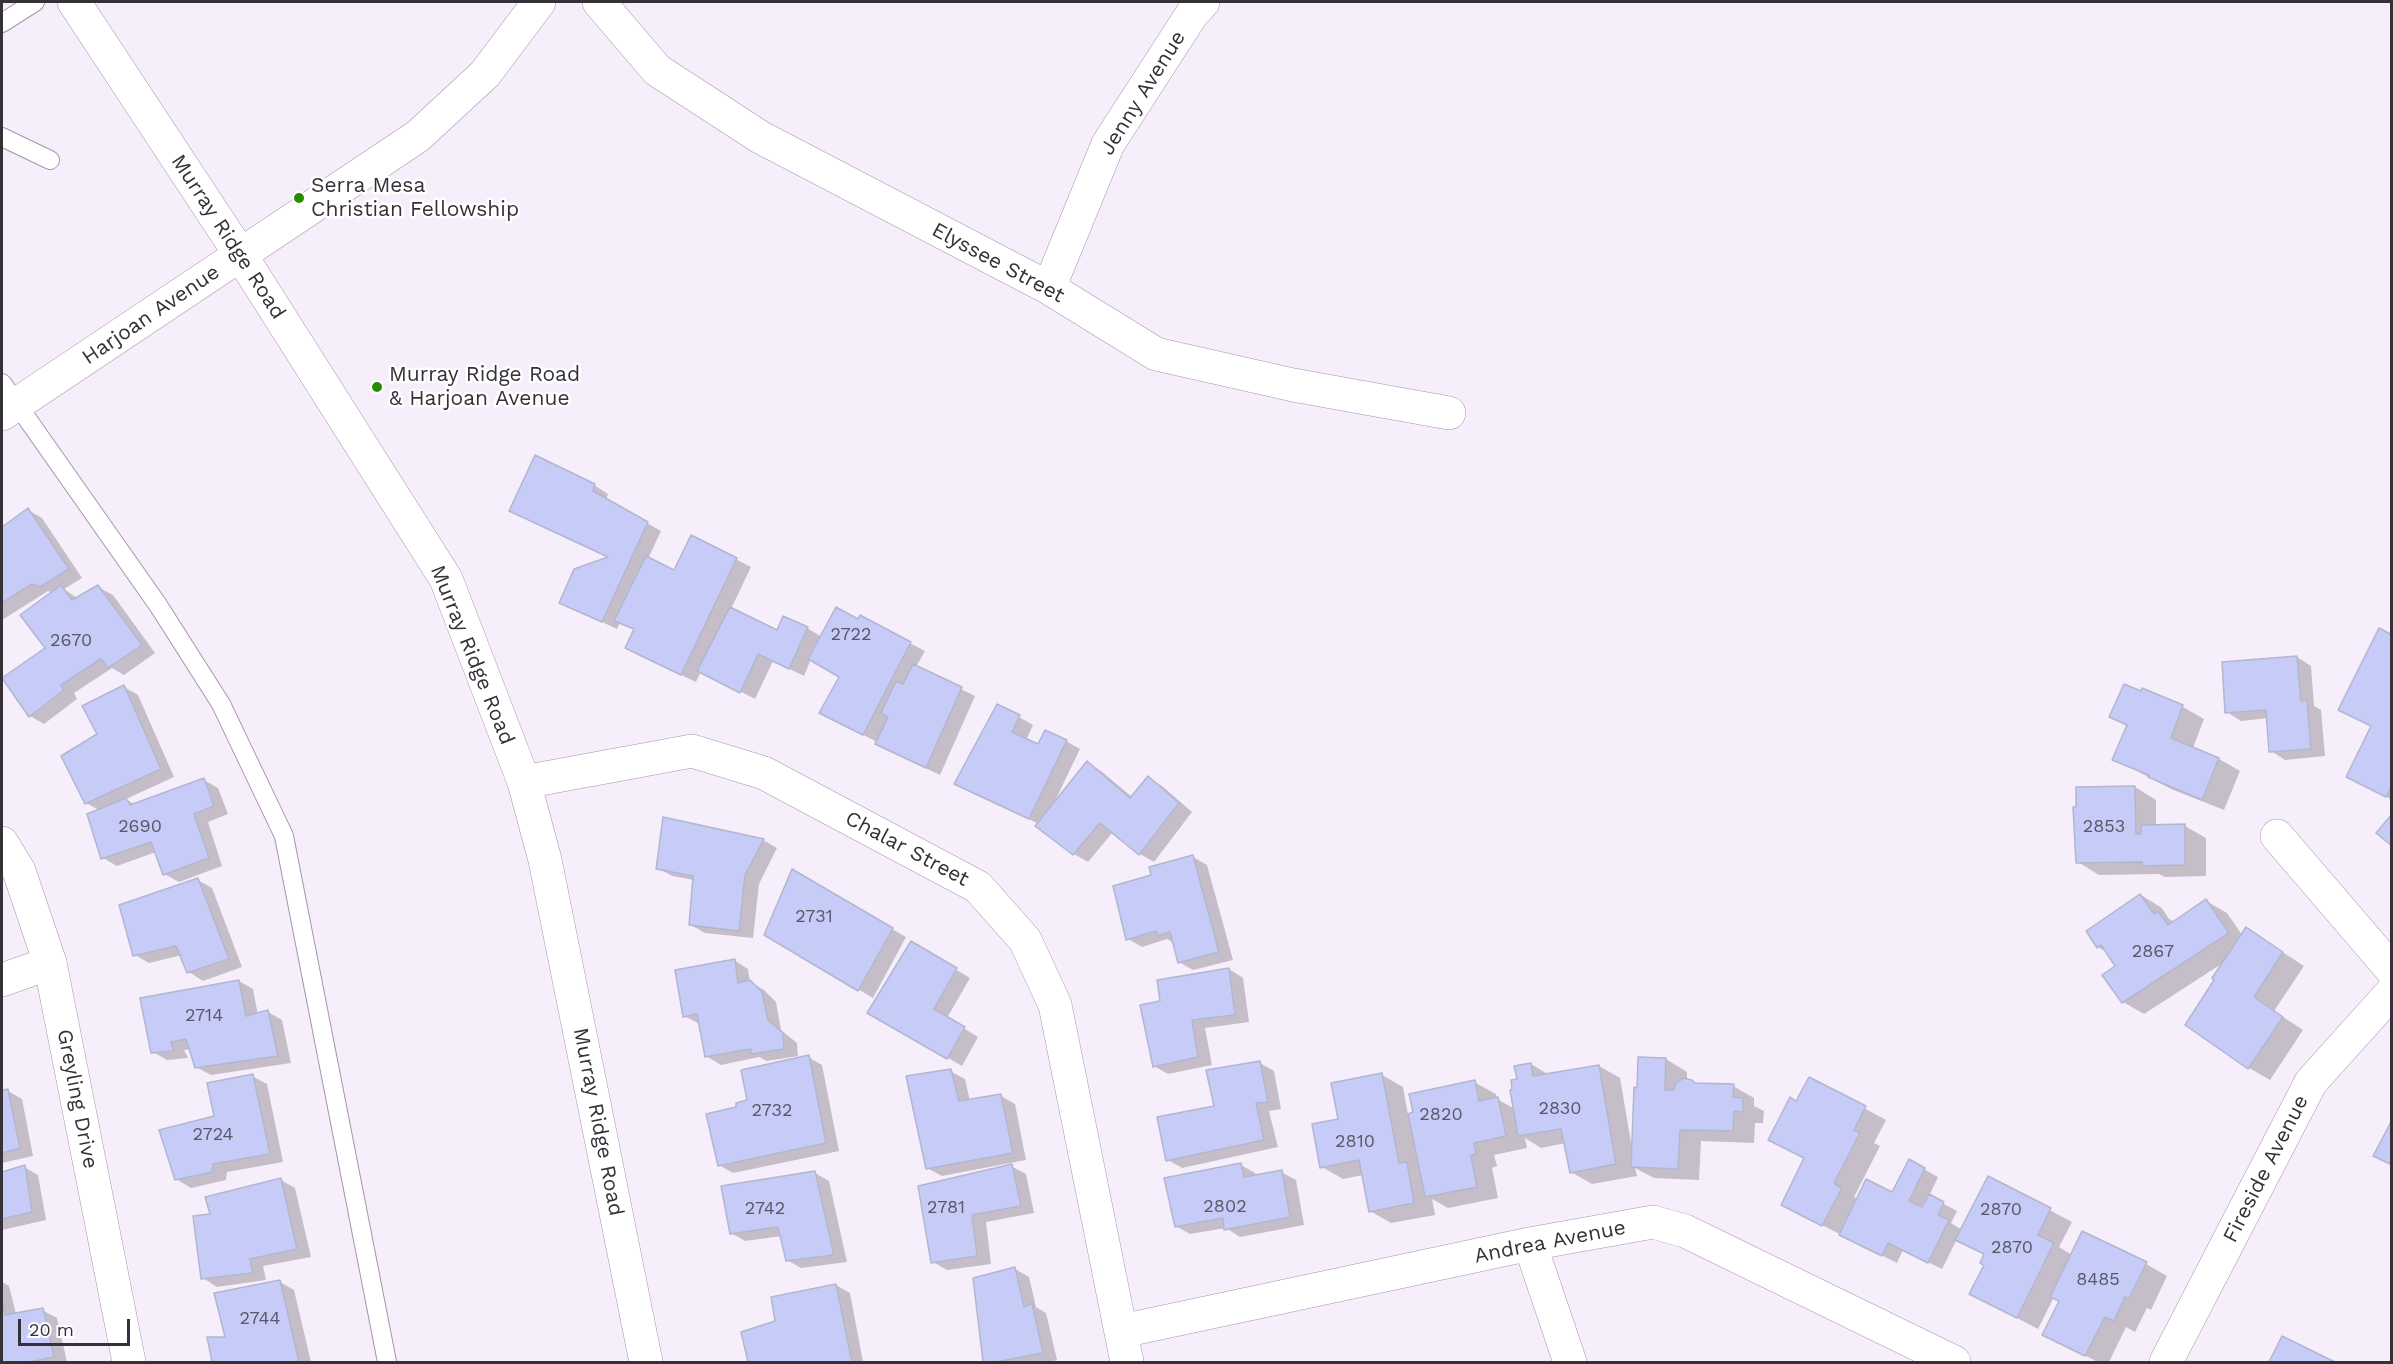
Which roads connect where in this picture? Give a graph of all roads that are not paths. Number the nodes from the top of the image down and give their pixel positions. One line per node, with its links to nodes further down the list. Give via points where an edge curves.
1 (35, 2): 6 (lane)
2 (74, 2): 9 (street, Murray Ridge Road)
3 (539, 2): 9 (street, Harjoan Avenue, via 485,74 418,136)
4 (599, 2): 10 (street, Elyssee Street, via 657,70 751,131)
5 (1203, 2): 10 (street, Jenny Avenue, via 1108,144)
6 (2, 23)
7 (2, 137): 8 (lane)
8 (51, 160)
9 (240, 254): 11 (street, Harjoan Avenue, via 186,293); 13 (street, Murray Ridge Road, via 446,579)
10 (1049, 288): 12 (street, Elyssee Street, via 1156,354)
11 (6, 401): 23 (lane, via 158,605 221,704 284,836)
12 (1449, 413)
13 (524, 782): 21 (street, Chalar Street, via 692,751 764,773 978,887 1025,940 1055,1005); 24 (street, Murray Ridge Road, via 545,860)
14 (2277, 836): 17 (street)
15 (2, 843): 16 (street, Greyling Drive, via 19,871)
16 (50, 963): 18 (street); 22 (street, Greyling Drive)
17 (2391, 970)
18 (2, 980)
19 (2391, 992): 27 (street, Fireside Avenue, via 2311,1082)
20 (1530, 1244): 21 (street, Andrea Avenue); 25 (street); 26 (street, Andrea Avenue, via 1653,1222 1685,1231)
21 (1124, 1347)
22 (129, 1362)
23 (387, 1362)
24 (646, 1362)
25 (1570, 1362)
26 (1953, 1362)
27 (2166, 1362)

